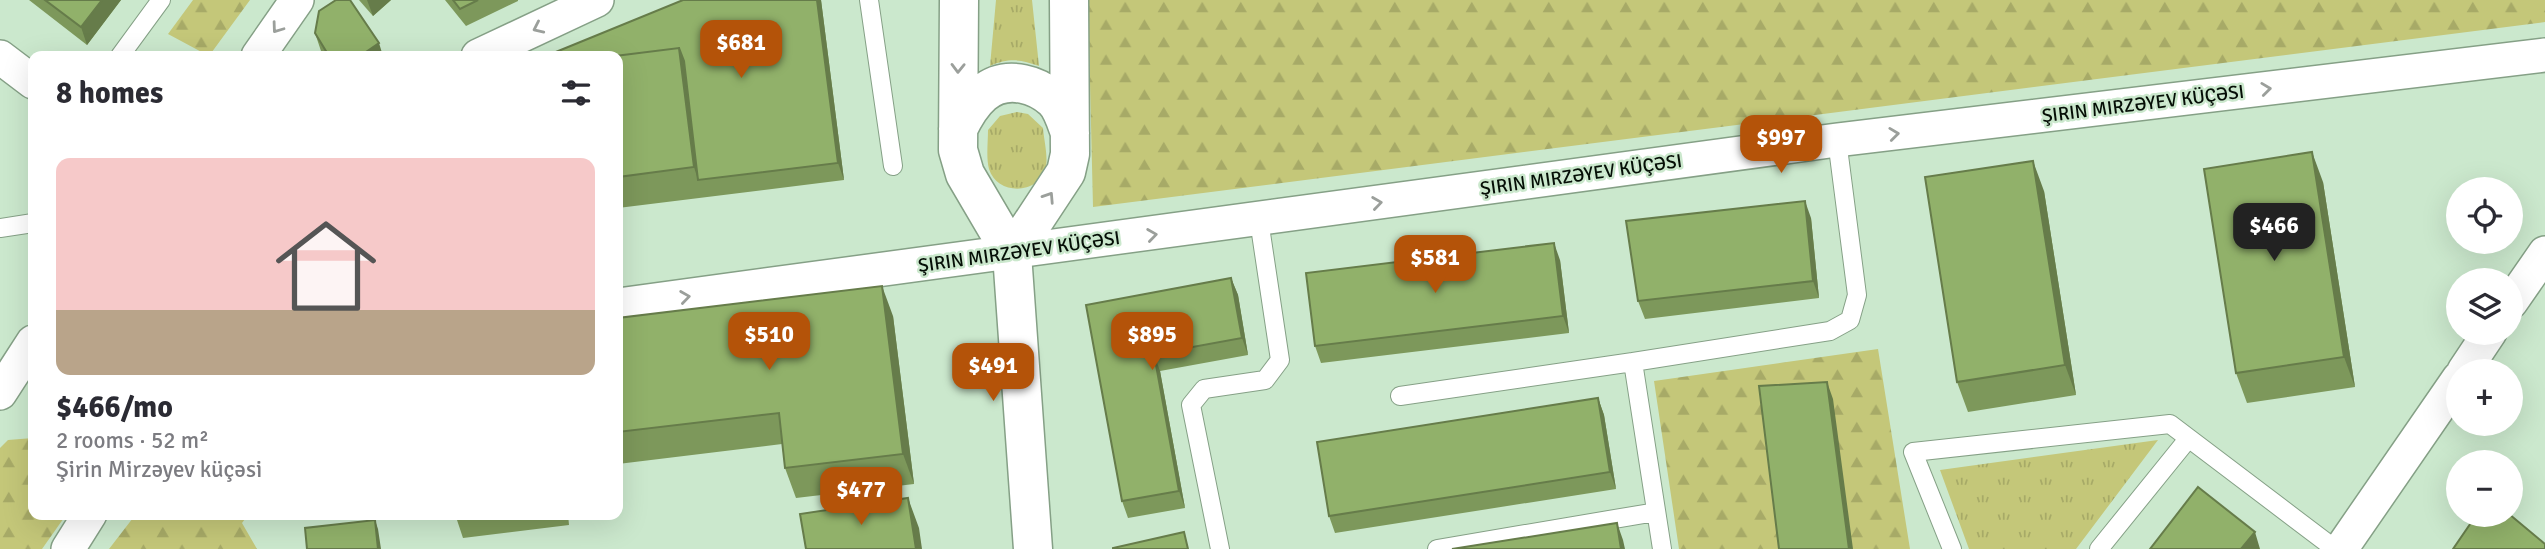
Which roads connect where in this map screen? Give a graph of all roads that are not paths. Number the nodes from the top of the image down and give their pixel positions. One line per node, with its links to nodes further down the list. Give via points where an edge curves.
1 (161, 0): 7 (lane)
2 (297, 0): 8 (street, one-way to 8)
3 (597, 0): 9 (street, one-way to 9)
4 (869, 0): 16 (lane)
5 (959, 0): 13 (street, one-way to 13)
6 (1069, 0): 14 (street)
7 (124, 51)
8 (261, 51)
9 (489, 51)
10 (2545, 55): 15 (street, ŞIRIN MIRZƏYEV KÜÇƏSI, one-way to 10)
11 (0, 57): 12 (street)
12 (28, 79)
13 (958, 129): 14 (street, via 980,94 1012,82 1031,86 1052,99); 21 (street, via 965,174)
14 (1070, 133): 21 (street, one-way to 14, via 1066,172)
15 (1837, 141): 17 (street, ŞIRIN MIRZƏYEV KÜÇƏSI, one-way to 15); 25 (lane, via 1857,295 1850,320 1830,331)
16 (893, 166)
17 (1259, 220): 21 (street, ŞIRIN MIRZƏYEV KÜÇƏSI, one-way to 17); 34 (lane, via 1280,360 1265,380 1204,389 1191,405)
18 (28, 224): 19 (lane)
19 (0, 228)
20 (2545, 253): 22 (street)
21 (1012, 254): 23 (street, ŞIRIN MIRZƏYEV KÜÇƏSI, one-way to 21); 33 (street)
22 (2523, 285)
23 (623, 304)
24 (28, 351): 26 (street)
25 (1633, 362): 27 (lane); 30 (lane)
26 (9, 387)
27 (1400, 396)
28 (2446, 396): 39 (street)
29 (2188, 439): 37 (lane, via 2170,424 1913,452); 38 (lane); 39 (lane)
30 (1656, 512): 35 (lane); 36 (lane)
31 (86, 520): 32 (street)
32 (68, 549)
33 (1033, 549)
34 (1220, 549)
35 (1437, 549)
36 (1662, 549)
37 (1952, 549)
38 (2099, 549)
39 (2338, 549)

